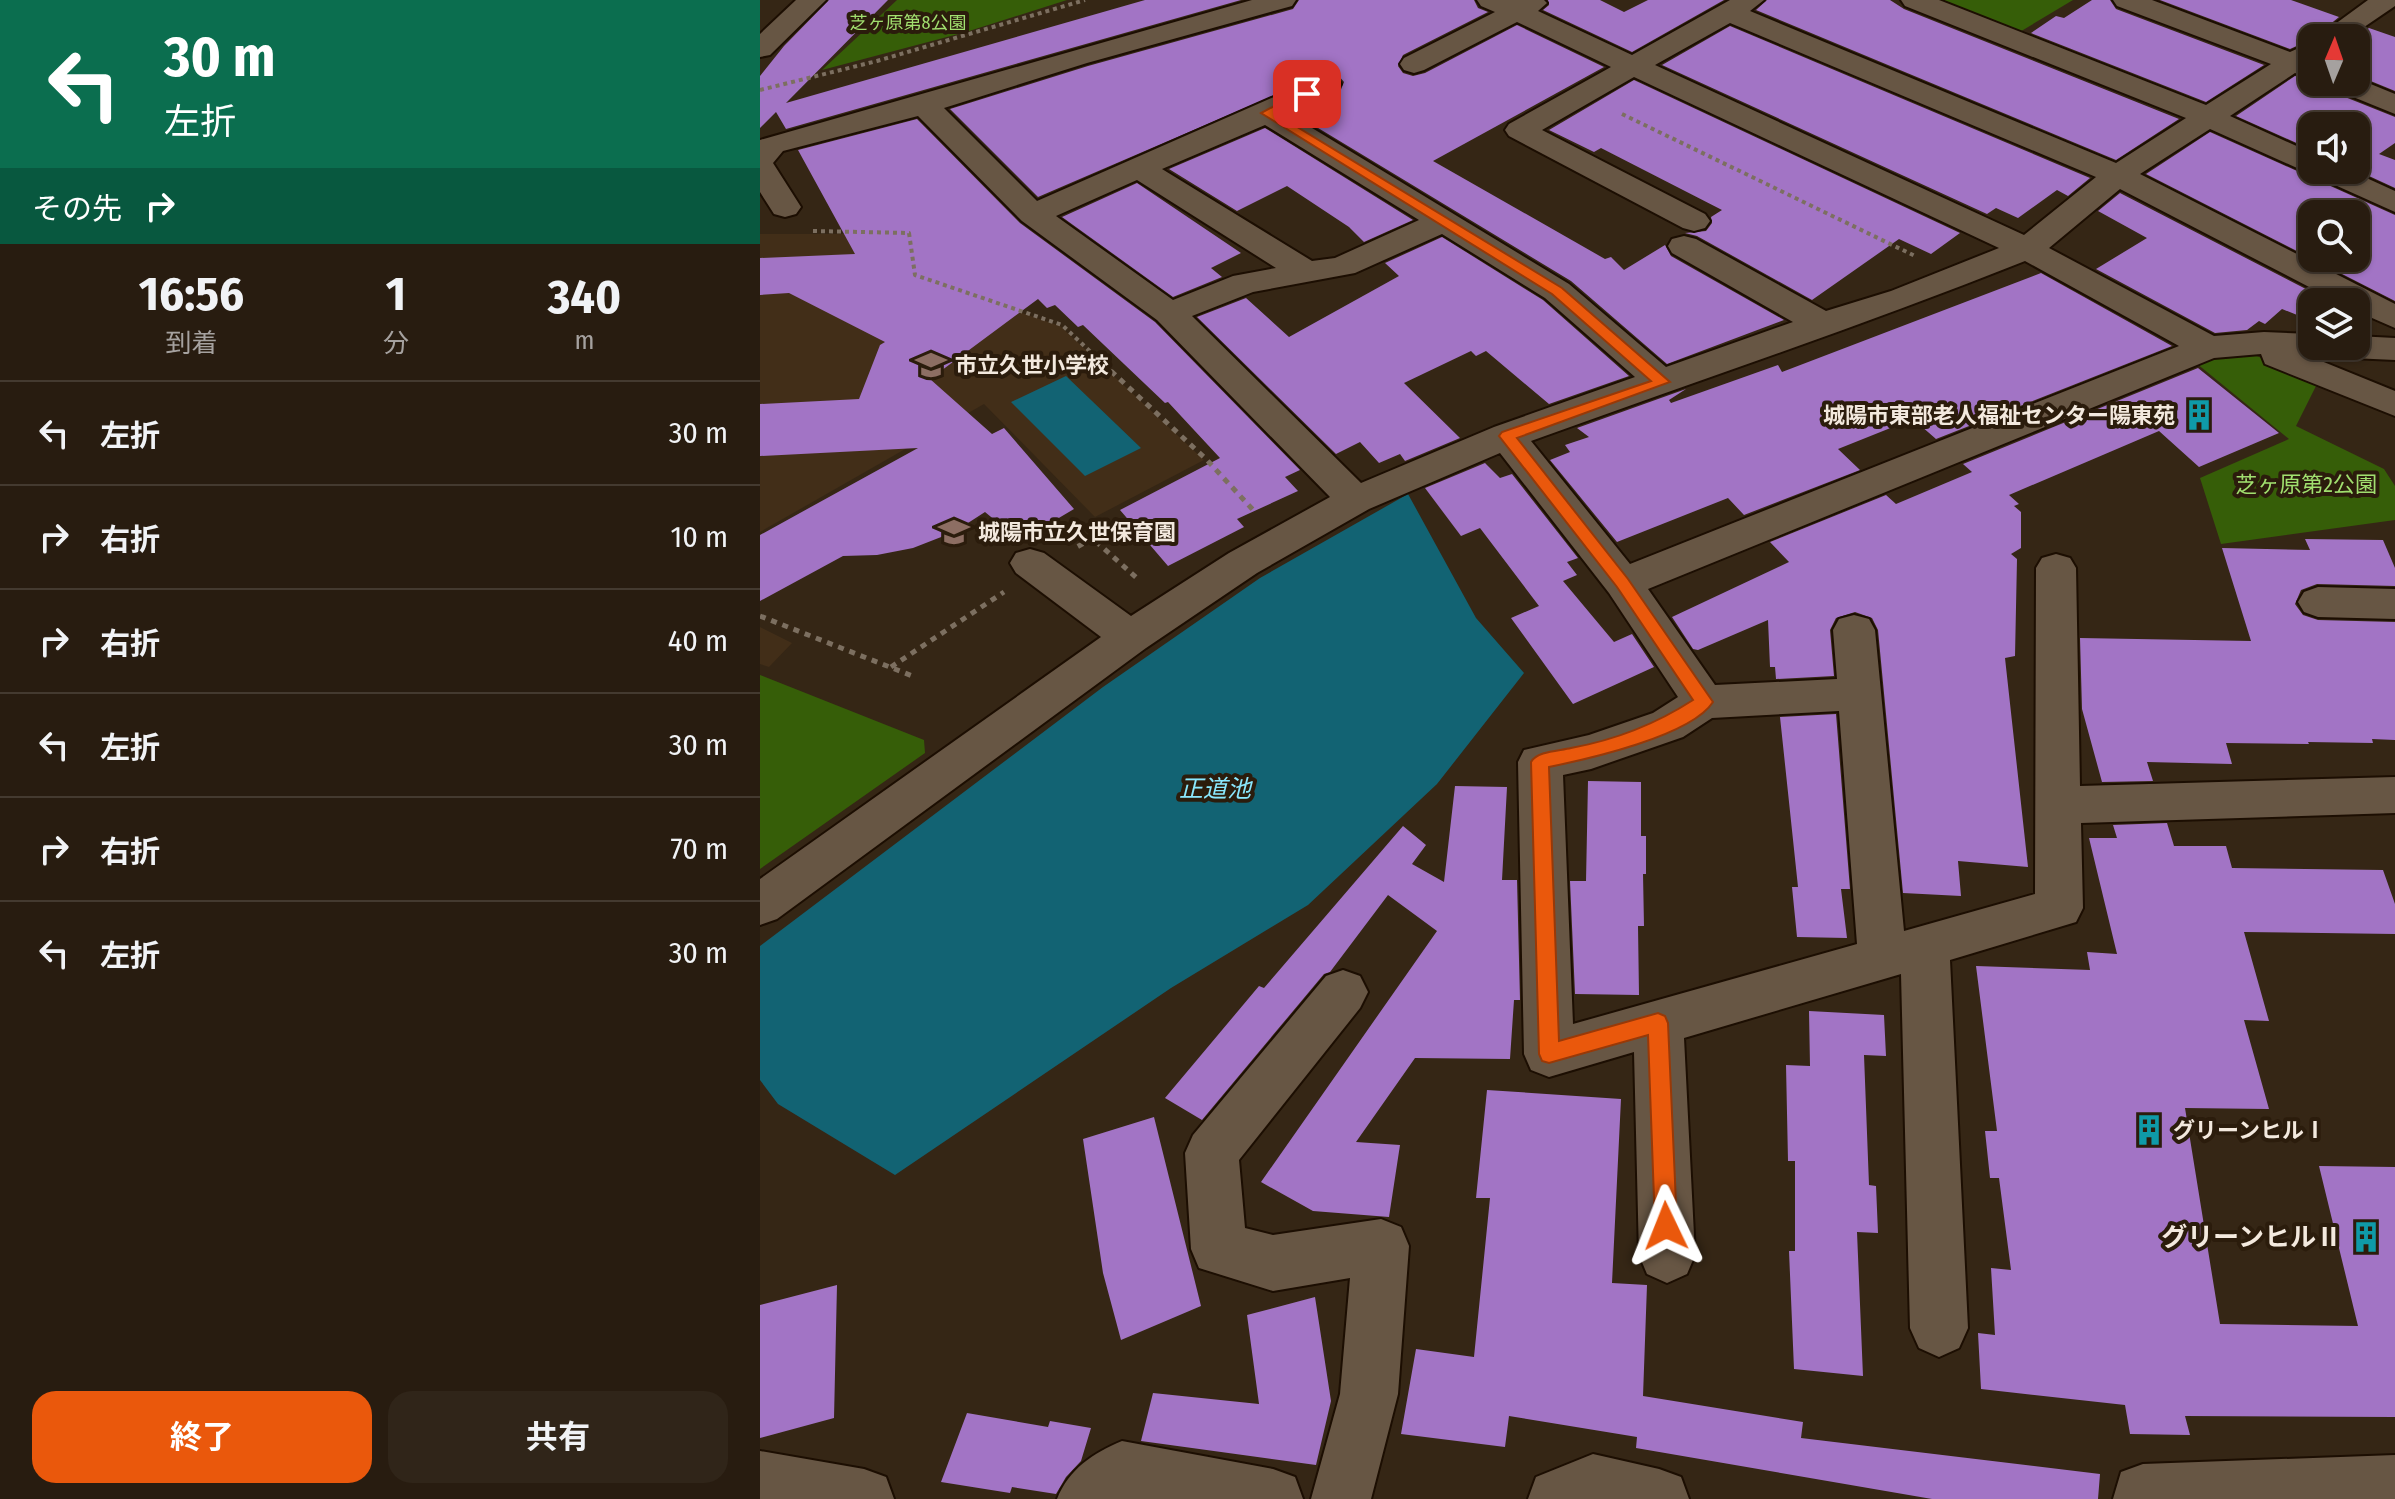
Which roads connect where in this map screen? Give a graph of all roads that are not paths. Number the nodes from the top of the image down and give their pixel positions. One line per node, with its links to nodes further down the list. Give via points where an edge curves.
1 (812, 0): 11 (street)
2 (1282, 0): 18 (street)
3 (1915, 0): 21 (street)
4 (2127, 0): 12 (street)
5 (2333, 0): 8 (street)
6 (1515, 4): 13 (street); 14 (street)
7 (1739, 6): 14 (street); 26 (street)
8 (2377, 7): 9 (street); 10 (street)
9 (2395, 23)
10 (2351, 24)
11 (765, 39)
12 (2298, 57)
13 (1414, 64)
14 (1636, 65): 32 (street); 36 (street, via 1520,130 1689,233)
15 (2298, 65): 21 (street)
16 (1327, 84): 20 (street)
17 (2370, 94): 19 (street)
18 (924, 105): 23 (street, via 772,145); 29 (street)
19 (2395, 105)
20 (1267, 113): 25 (street); 31 (street)
21 (2209, 117): 22 (street); 26 (street)
22 (2298, 158)
23 (760, 159)
24 (760, 166): 30 (street)
25 (1140, 169): 29 (street); 33 (street)
26 (2118, 175): 32 (street); 35 (street)
27 (2354, 184): 28 (street)
28 (2395, 203)
29 (1033, 214): 34 (street)
30 (795, 218)
31 (1442, 222): 33 (street, via 1343,266); 40 (street, via 1557,291)
32 (2027, 249): 36 (street); 38 (street)
33 (1306, 272): 34 (street, via 1245,283)
34 (1169, 313): 43 (street)
35 (2395, 318)
36 (1823, 324): 40 (street)
37 (2249, 344): 38 (street); 39 (street); 41 (street)
38 (2208, 347): 46 (street)
39 (2395, 349)
40 (1662, 382): 42 (street)
41 (2395, 404)
42 (1507, 436): 43 (street); 46 (street)
43 (1355, 500): 50 (street)
44 (1034, 566): 50 (street)
45 (2056, 568): 54 (street)
46 (1623, 583): 52 (street)
47 (2318, 602): 48 (street)
48 (2395, 604)
49 (1854, 630): 51 (street)
50 (1131, 637): 55 (street)
51 (1859, 694): 52 (street); 56 (street)
52 (1704, 702): 58 (street, via 1668,725 1591,752 1540,762 1549,1054)
53 (2395, 795): 54 (street)
54 (2058, 805): 56 (street, via 2059,908)
55 (760, 905)
56 (1904, 952): 58 (street); 60 (street)
57 (1343, 992): 66 (street, via 1212,1153 1219,1249 1273,1263 1381,1246 1369,1394)
58 (1658, 1023): 59 (street)
59 (1667, 1255)
60 (1939, 1328)
61 (760, 1481): 63 (street)
62 (2395, 1485): 69 (street, via 2143,1494)
63 (864, 1499)
64 (1087, 1499): 65 (street, via 1122,1471)
65 (1273, 1499)
66 (1341, 1499)
67 (1558, 1499): 68 (street, via 1593,1484)
68 (1659, 1499)
69 (2143, 1499)

